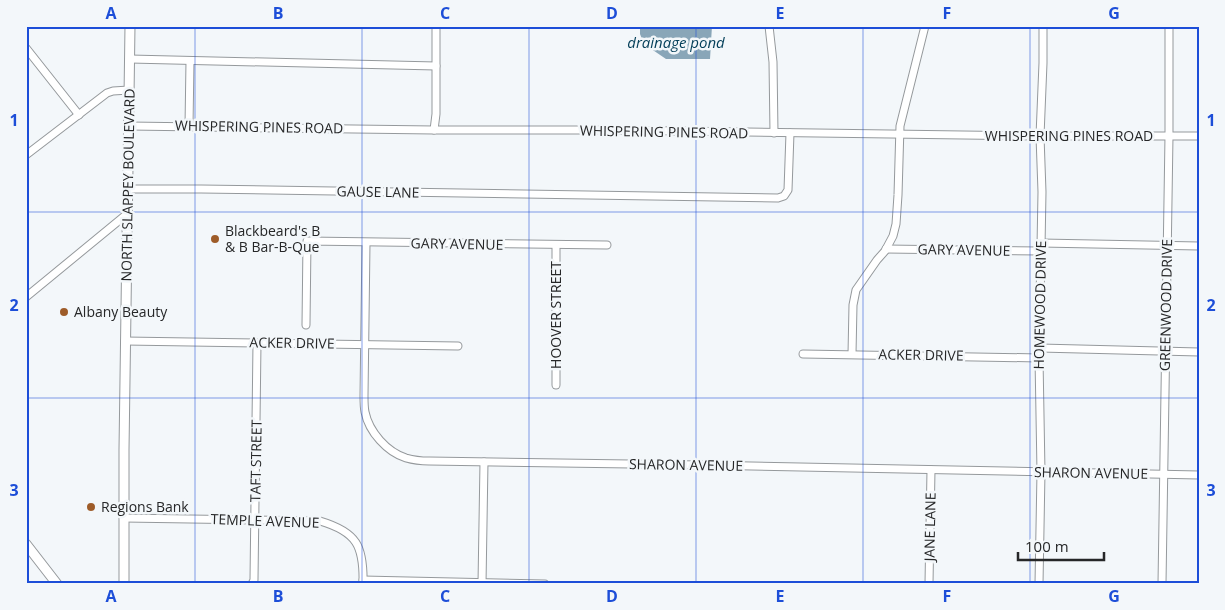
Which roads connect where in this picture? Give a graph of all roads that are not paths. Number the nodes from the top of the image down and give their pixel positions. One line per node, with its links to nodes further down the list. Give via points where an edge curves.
1 (130, 26): 8 (main road, NORTH SLAPPEY BOULEVARD)
2 (436, 26): 10 (street)
3 (769, 26): 16 (street)
4 (925, 26): 18 (street)
5 (1043, 26): 19 (street, HOMEWOOD DRIVE)
6 (1170, 26): 20 (street, GREENWOOD DRIVE)
7 (26, 48): 12 (street)
8 (130, 59): 9 (street); 11 (main road, NORTH SLAPPEY BOULEVARD)
9 (190, 61): 10 (street); 14 (street)
10 (436, 66): 15 (street)
11 (129, 90): 12 (street, via 107,93); 13 (main road, NORTH SLAPPEY BOULEVARD)
12 (79, 114): 22 (street)
13 (129, 126): 14 (street, WHISPERING PINES ROAD); 23 (main road, NORTH SLAPPEY BOULEVARD)
14 (189, 126): 15 (street, WHISPERING PINES ROAD)
15 (434, 130): 16 (street, WHISPERING PINES ROAD)
16 (774, 133): 17 (street, WHISPERING PINES ROAD)
17 (790, 133): 18 (street, WHISPERING PINES ROAD); 23 (street, GAUSE LANE, via 788,190 778,198)
18 (899, 135): 19 (street, WHISPERING PINES ROAD); 31 (street, via 896,224)
19 (1040, 136): 20 (street, WHISPERING PINES ROAD); 30 (street, HOMEWOOD DRIVE)
20 (1169, 136): 21 (street, WHISPERING PINES ROAD); 28 (street, GREENWOOD DRIVE)
21 (1199, 136)
22 (27, 154)
23 (127, 190): 24 (main road, NORTH SLAPPEY BOULEVARD)
24 (127, 214): 32 (street); 34 (main road, NORTH SLAPPEY BOULEVARD)
25 (366, 243): 26 (street, GARY AVENUE); 33 (street, GARY AVENUE, via 306,242); 36 (street, SHARON AVENUE)
26 (556, 245): 27 (street, GARY AVENUE); 44 (street, HOOVER STREET)
27 (607, 245)
28 (1167, 246): 29 (street, GARY AVENUE); 30 (street, GARY AVENUE); 39 (street, GREENWOOD DRIVE)
29 (1199, 246)
30 (1041, 247): 31 (street, GARY AVENUE); 38 (street, HOMEWOOD DRIVE)
31 (886, 249): 42 (street, via 856,290)
32 (26, 297)
33 (306, 325)
34 (126, 341): 35 (street, ACKER DRIVE); 50 (main road, NORTH SLAPPEY BOULEVARD)
35 (257, 343): 36 (street, ACKER DRIVE); 51 (street, TAFT STREET)
36 (365, 344): 37 (street, ACKER DRIVE); 45 (street, SHARON AVENUE, via 365,413 383,444 406,458)
37 (458, 346)
38 (1040, 348): 39 (street); 43 (street, HOMEWOOD DRIVE)
39 (1165, 352): 40 (street); 48 (street, GREENWOOD DRIVE)
40 (1199, 352)
41 (803, 354): 42 (street, ACKER DRIVE)
42 (852, 354): 43 (street, ACKER DRIVE)
43 (1039, 358): 47 (street, HOMEWOOD DRIVE)
44 (556, 385)
45 (484, 462): 46 (street, SHARON AVENUE); 57 (street)
46 (931, 470): 47 (street, SHARON AVENUE); 59 (street, JANE LANE)
47 (1041, 472): 48 (street, SHARON AVENUE); 60 (street, HOMEWOOD DRIVE)
48 (1163, 474): 49 (street, SHARON AVENUE); 61 (street, GREENWOOD DRIVE)
49 (1199, 475)
50 (124, 518): 51 (street, TEMPLE AVENUE); 56 (main road, NORTH SLAPPEY BOULEVARD)
51 (255, 520): 53 (street, TAFT STREET); 54 (street, TEMPLE AVENUE, via 320,521 347,532 362,555)
52 (26, 544): 55 (main road)
53 (254, 582)
54 (363, 582): 57 (street)
55 (56, 583)
56 (124, 584)
57 (482, 584): 58 (street)
58 (546, 584)
59 (929, 584)
60 (1039, 584)
61 (1162, 584)

